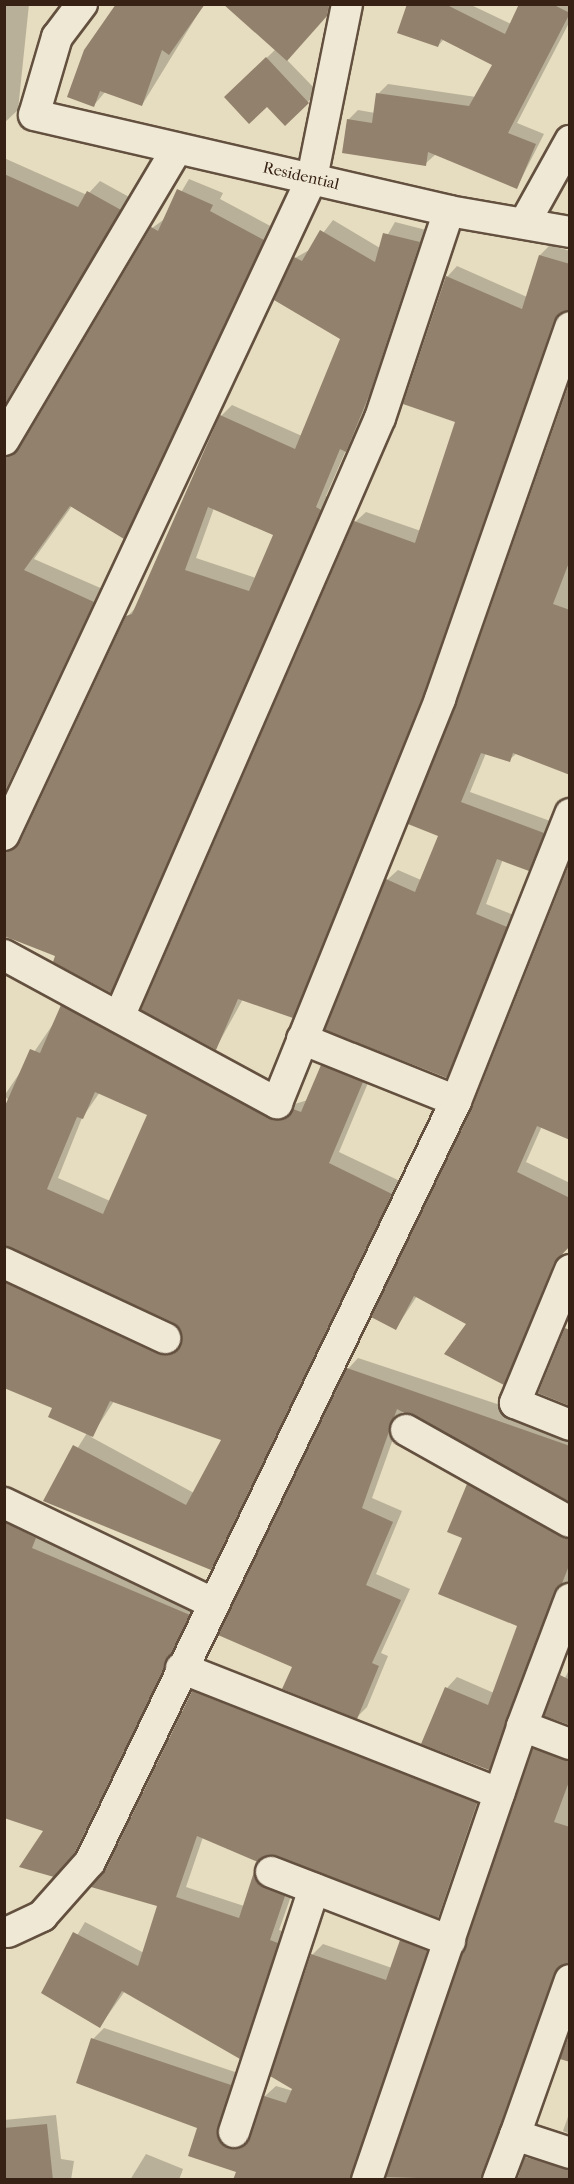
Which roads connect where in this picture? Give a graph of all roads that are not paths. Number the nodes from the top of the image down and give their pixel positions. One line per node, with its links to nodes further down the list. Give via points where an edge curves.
1 (82, 4): 4 (street, Residential, via 57,37 34,115)
2 (347, 4): 5 (street)
3 (570, 141): 7 (street)
4 (177, 149): 5 (street, Residential); 10 (street)
5 (312, 178): 6 (street, Residential); 12 (street)
6 (449, 211): 7 (street, Residential); 14 (street, via 381,418)
7 (525, 222): 8 (street, Residential)
8 (570, 232)
9 (570, 327): 15 (street, via 440,699)
10 (4, 440)
11 (570, 814): 16 (street)
12 (4, 835)
13 (4, 955): 14 (street)
14 (119, 1017): 15 (street, via 277,1103)
15 (302, 1039): 16 (street)
16 (456, 1101): 25 (street)
17 (4, 1263): 19 (street)
18 (570, 1270): 20 (street, via 515,1403)
19 (165, 1338)
20 (570, 1425)
21 (406, 1430): 23 (street)
22 (4, 1503): 25 (street)
23 (570, 1522)
24 (570, 1599): 27 (street)
25 (213, 1603): 26 (street)
26 (181, 1668): 29 (street); 32 (street, via 90,1862 42,1916)
27 (522, 1726): 28 (street); 29 (street)
28 (570, 1744)
29 (499, 1793): 33 (street)
30 (271, 1872): 31 (street)
31 (314, 1889): 33 (street); 35 (street)
32 (6, 1929)
33 (450, 1941): 38 (street)
34 (570, 1980): 36 (street)
35 (234, 2132)
36 (515, 2135): 37 (street); 39 (street)
37 (570, 2153)
38 (367, 2180)
39 (498, 2180)

